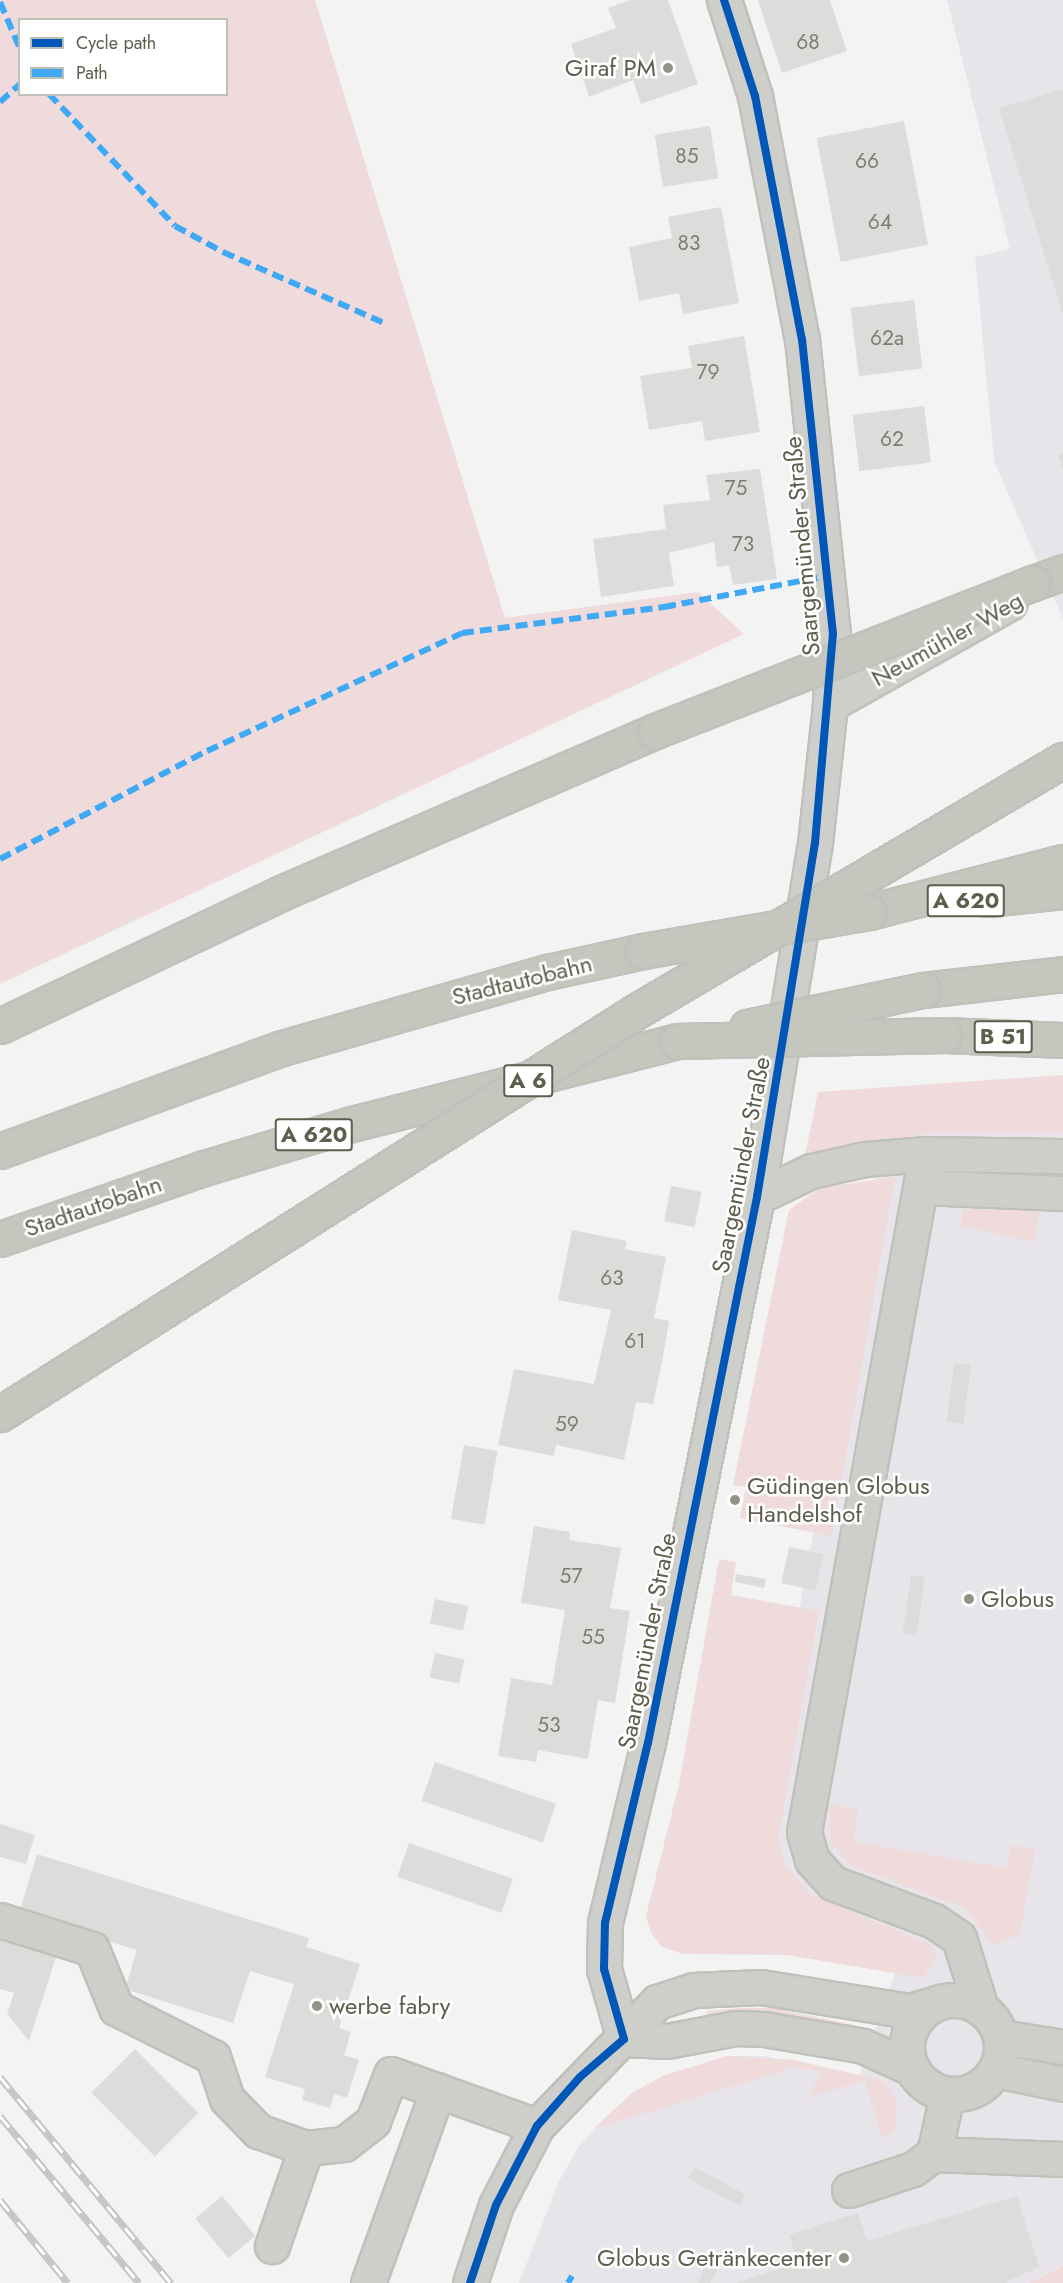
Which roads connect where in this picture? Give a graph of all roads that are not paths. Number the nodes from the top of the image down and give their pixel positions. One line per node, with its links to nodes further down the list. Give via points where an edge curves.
1 (723, 0): 3 (street, Saargemünder Straße, via 755,96 802,340 832,634)
2 (1063, 572): 3 (street, Neumühler Weg); 9 (highway, bridge, via 655,731 280,892)
3 (830, 704): 17 (street, Saargemünder Straße, via 813,854)
4 (1063, 760): 19 (highway, A 6, bridge, via 640,1010)
5 (1063, 862): 7 (highway)
6 (1063, 891): 7 (highway, Stadtautobahn / A 620)
7 (869, 912): 12 (highway, Stadtautobahn / A 620, bridge, via 643,951 524,978 282,1048)
8 (1063, 974): 11 (highway, Stadtautobahn / A 620, bridge, via 923,990)
9 (0, 1026)
10 (1063, 1040): 11 (highway, B 51, bridge, via 944,1035)
11 (677, 1041): 18 (highway, Stadtautobahn / A 620, via 318,1134)
12 (0, 1151)
13 (926, 1154): 14 (street); 15 (street); 17 (street, via 865,1159 811,1171)
14 (1063, 1156)
15 (920, 1187): 16 (street); 22 (street, via 804,1832 812,1860 832,1883 934,1922 959,1938)
16 (1063, 1192)
17 (757, 1197): 24 (street, Saargemünder Straße, via 648,1743 605,1923 604,1969)
18 (0, 1239)
19 (0, 1414)
20 (0, 1920): 32 (street, via 92,1949 116,2008 213,2057 227,2099 258,2132)
21 (937, 2003): 22 (street, via 952,2000); 24 (street, via 909,2011 761,1987 712,1988 657,2002); 26 (street, via 915,2021 908,2036)
22 (981, 2008): 23 (street)
23 (1000, 2037): 25 (street); 27 (street)
24 (624, 2039): 26 (street, via 667,2041 736,2028 764,2029 885,2052); 31 (street, via 580,2077)
25 (1063, 2048)
26 (911, 2068): 30 (street, via 927,2087)
27 (996, 2070): 28 (street); 30 (street, via 980,2087)
28 (1063, 2084)
29 (438, 2090): 31 (street); 32 (street, via 391,2074 373,2121 344,2144); 37 (street)
30 (947, 2095): 33 (street)
31 (537, 2126): 38 (street, via 496,2205)
32 (306, 2148): 36 (street)
33 (934, 2154): 34 (street); 35 (street, via 913,2169)
34 (1063, 2159)
35 (849, 2190)
36 (272, 2246)
37 (368, 2283)
38 (470, 2283)

